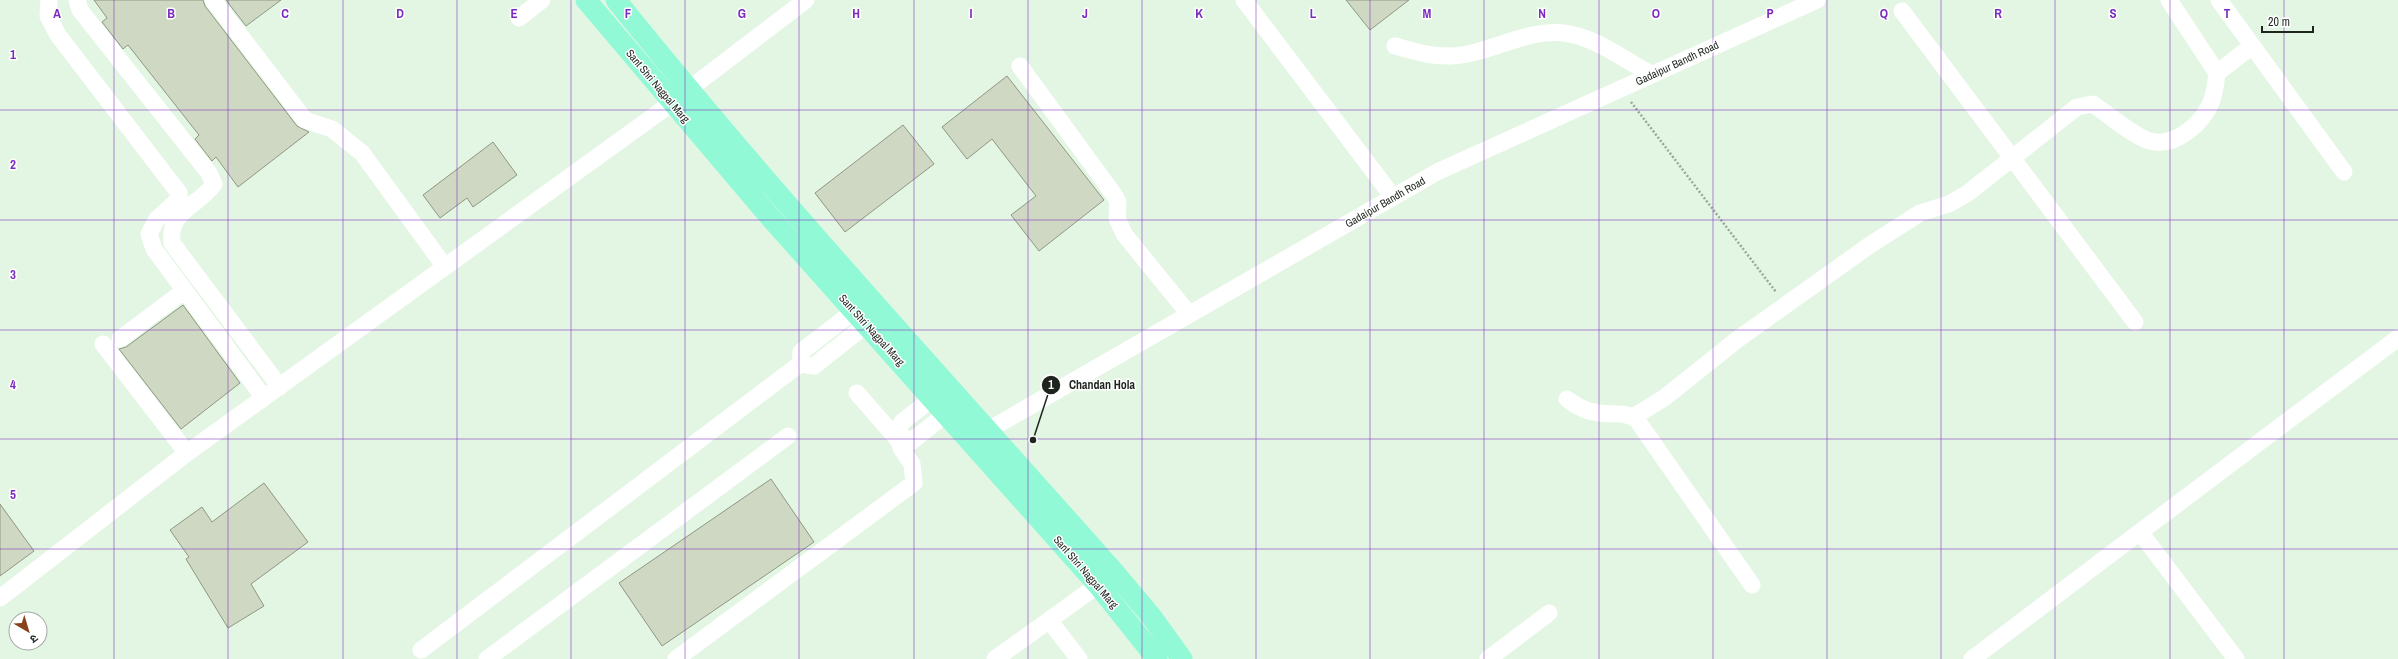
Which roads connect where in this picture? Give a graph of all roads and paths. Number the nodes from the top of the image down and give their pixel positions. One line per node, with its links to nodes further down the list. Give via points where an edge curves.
1 (49, 0): 26 (street, via 48,16 58,35 179,193 179,199 157,220 149,234 154,249)
2 (77, 0): 34 (street, via 80,10 210,173 214,184 176,219 170,231 172,243)
3 (213, 0): 25 (street, via 305,120 332,129 362,153)
4 (542, 0): 13 (street)
5 (586, 0): 21 (main road, Sant Shri Nagpal Marg)
6 (616, 0): 20 (main road, Sant Shri Nagpal Marg)
7 (806, 0): 20 (street)
8 (1244, 0): 24 (street)
9 (1817, 0): 18 (street, Gadaipur Bandh Road)
10 (2169, 0): 17 (street)
11 (2219, 0): 15 (street)
12 (1902, 11): 22 (street)
13 (519, 18)
14 (1394, 46): 18 (street, via 1427,54 1453,56 1545,32 1563,33 1591,40)
15 (2252, 46): 17 (street); 23 (street)
16 (1020, 66): 28 (street, via 1115,196 1118,202 1117,218 1130,242)
17 (2217, 73): 22 (street, via 2213,99 2206,112 2187,132 2170,140 2149,141 2093,104 2077,107 2068,113)
18 (1651, 74): 19 (street, Gadaipur Bandh Road)
19 (1621, 88): 24 (street, Gadaipur Bandh Road, via 1437,172); 27 (path)
20 (688, 90): 40 (main road, Sant Shri Nagpal Marg)
21 (672, 103): 25 (street); 29 (main road, Sant Shri Nagpal Marg)
22 (2012, 159): 27 (street, via 1956,200 1914,216); 30 (street)
23 (2344, 172)
24 (1393, 197): 28 (street, Gadaipur Bandh Road)
25 (445, 267): 34 (street)
26 (184, 291): 32 (street); 36 (street)
27 (1786, 305): 39 (street, via 1738,339 1664,398)
28 (1189, 314): 40 (street, Gadaipur Bandh Road)
29 (861, 317): 38 (main road, Sant Shri Nagpal Marg); 50 (street, via 814,366 800,364)
30 (2135, 322)
31 (2398, 338): 44 (street)
32 (120, 339)
33 (103, 344): 43 (street)
34 (280, 387): 36 (street)
35 (857, 392): 42 (street)
36 (264, 398): 43 (street)
37 (1568, 399): 39 (street, via 1592,412)
38 (940, 406): 40 (main road, Sant Shri Nagpal Marg); 42 (street, via 912,441)
39 (1633, 417): 46 (street)
40 (979, 435): 45 (main road, Sant Shri Nagpal Marg); 56 (main road, Sant Shri Nagpal Marg, via 1138,600)
41 (788, 436): 51 (street)
42 (902, 440): 52 (street, via 912,464 914,483)
43 (187, 453): 47 (street)
44 (2140, 532): 58 (street); 59 (street)
45 (1098, 585): 49 (street); 55 (main road, Sant Shri Nagpal Marg)
46 (1752, 585)
47 (0, 598)
48 (1549, 613): 57 (street)
49 (1049, 620): 53 (street); 54 (street)
50 (421, 650)
51 (487, 659)
52 (676, 659)
53 (995, 659)
54 (1079, 659)
55 (1157, 659)
56 (1182, 659)
57 (1488, 659)
58 (1972, 659)
59 (2236, 659)

